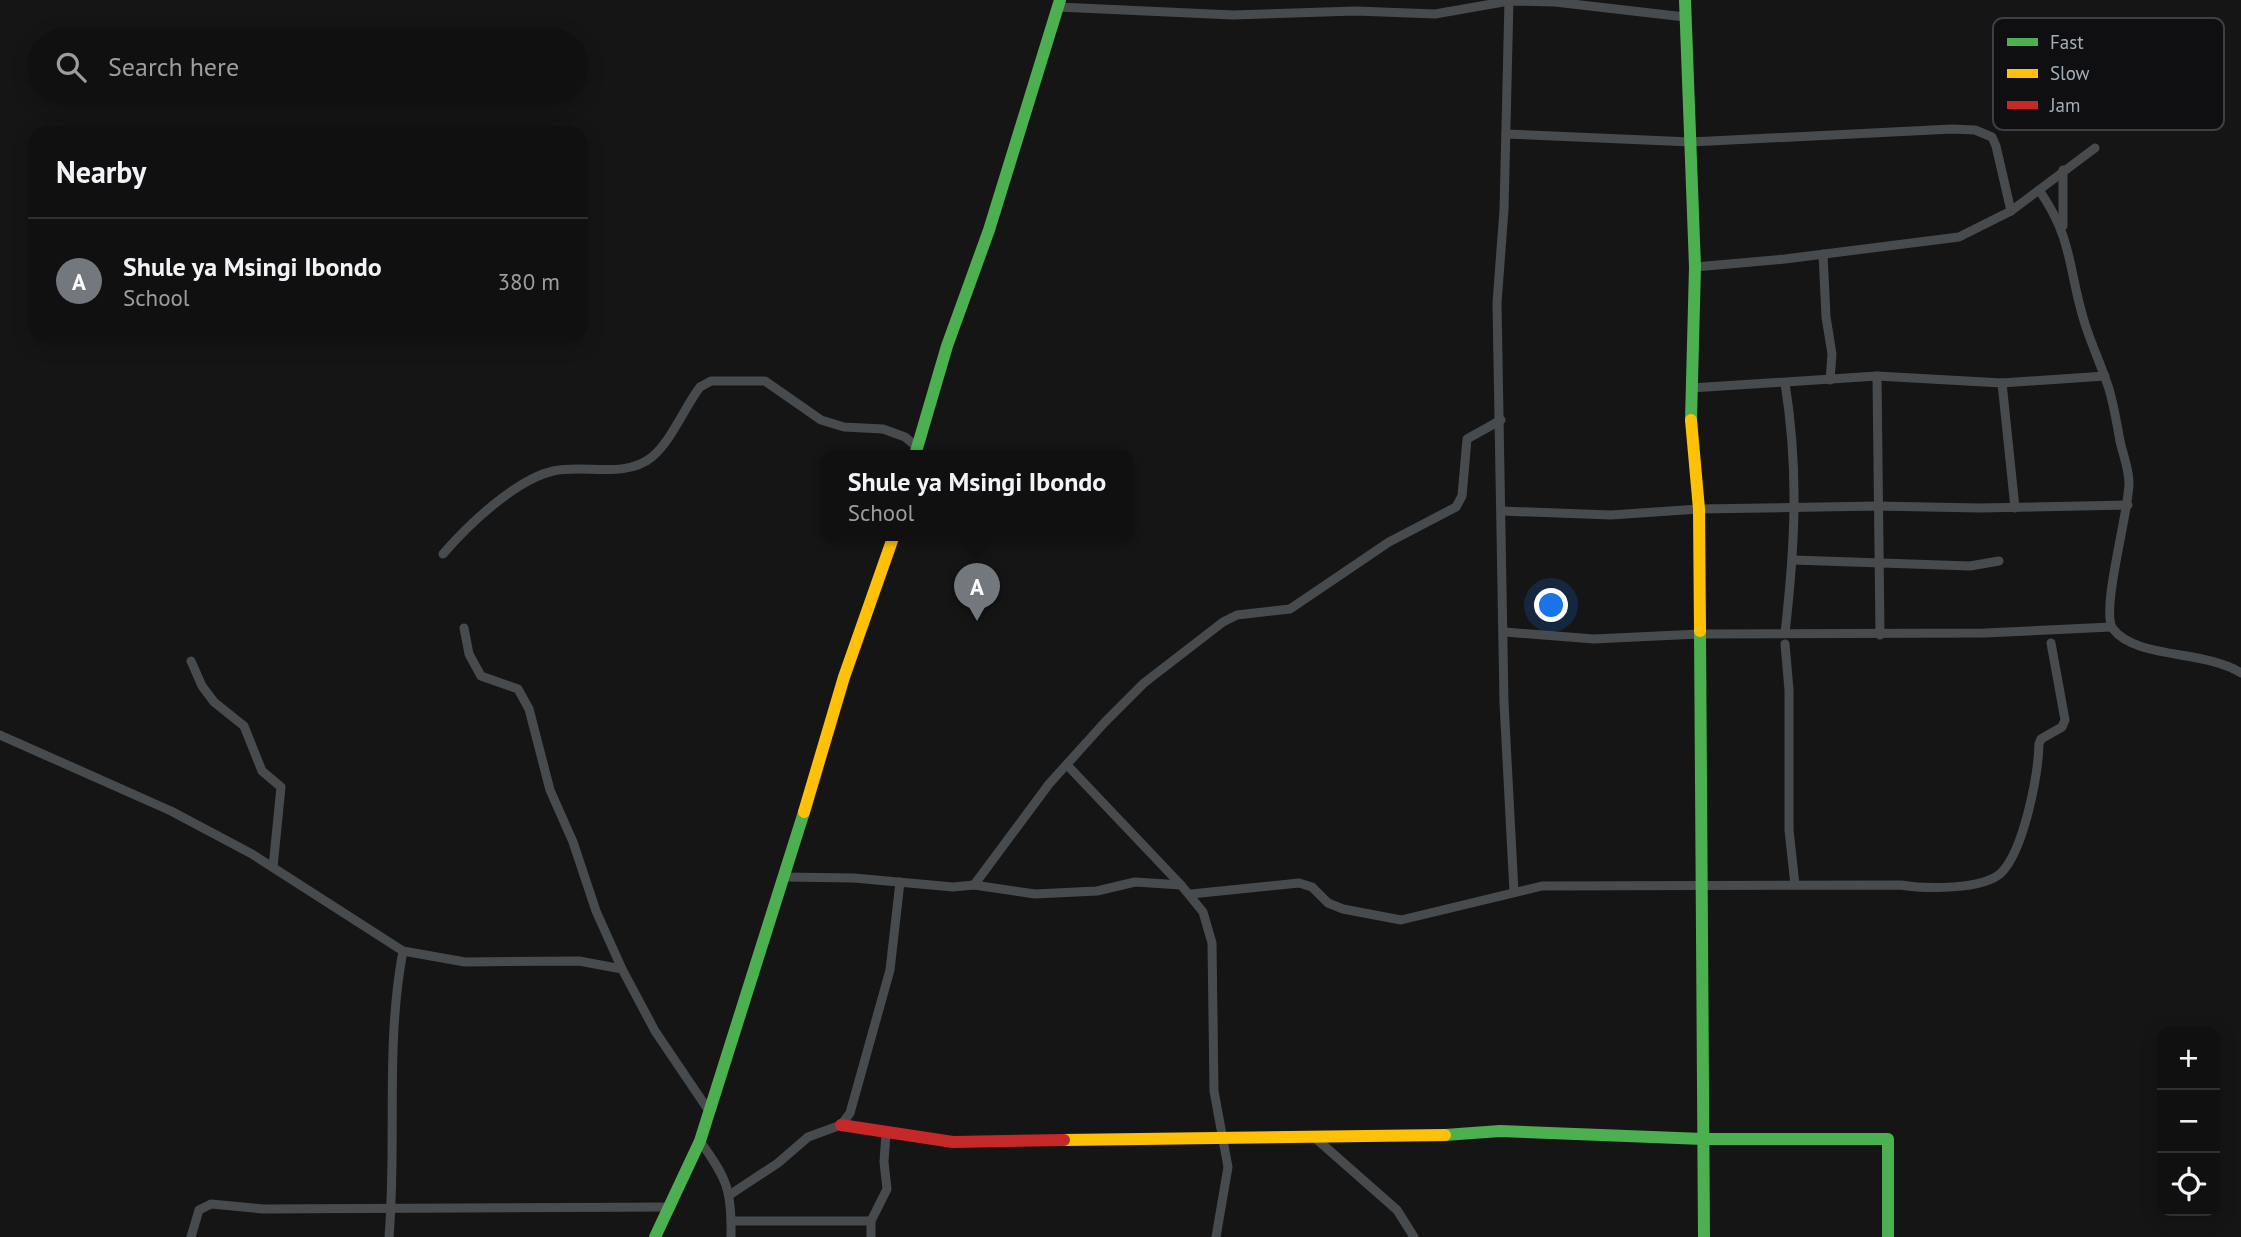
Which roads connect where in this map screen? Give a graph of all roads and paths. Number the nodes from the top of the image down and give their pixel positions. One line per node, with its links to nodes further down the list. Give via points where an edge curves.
1 (1685, 0): 4 (street)
2 (1509, 1): 3 (street, via 1435,14 1233,15); 4 (street); 5 (street)
3 (1059, 4): 22 (street)
4 (1685, 17): 6 (street)
5 (1506, 134): 6 (street); 20 (street, via 1497,303)
6 (1691, 142): 10 (street, via 1975,130 1992,137); 13 (street)
7 (2095, 148): 8 (street)
8 (2063, 170): 9 (street); 11 (street)
9 (2039, 191): 10 (street); 11 (street)
10 (2011, 211): 12 (street, via 1959,237)
11 (2063, 228): 15 (street, via 2085,325)
12 (1823, 254): 13 (street); 16 (street)
13 (1695, 267): 19 (street)
14 (1877, 376): 16 (street); 18 (street); 24 (street)
15 (2105, 376): 18 (street); 23 (street, via 2127,472)
16 (1830, 380): 17 (street)
17 (1786, 383): 19 (street); 25 (street)
18 (2002, 383): 26 (street)
19 (1691, 388): 27 (street)
20 (1501, 421): 28 (street); 45 (street, via 1483,428 1465,444 1464,485 1457,507 1389,542 1290,610 1237,615 1223,622 1144,683)
21 (915, 450): 30 (street, via 905,438 884,429 844,427 821,420 765,381 711,381 700,387 653,457 621,468 575,468 536,476 491,509)
22 (916, 450)
23 (2128, 505): 26 (street); 34 (street, via 2108,606)
24 (1877, 506): 25 (street); 26 (street); 33 (street)
25 (1796, 508): 27 (street); 31 (street)
26 (2015, 508)
27 (1699, 509): 28 (street, via 1611,515); 38 (street)
28 (1502, 511): 36 (street)
29 (892, 541): 47 (street, via 844,677)
30 (443, 554)
31 (1793, 560): 33 (street); 37 (street)
32 (1999, 561): 33 (street, via 1970,566)
33 (1878, 562): 39 (street)
34 (2111, 627): 39 (street); 43 (street, via 2140,646 2197,656)
35 (464, 628): 56 (street, via 469,654 481,676 518,688 529,709 550,790)
36 (1505, 632): 38 (street, via 1594,639); 53 (street)
37 (1785, 633): 38 (street); 39 (street)
38 (1699, 634): 49 (street)
39 (1880, 635)
40 (2051, 643): 52 (street, via 2064,720 2062,727 2039,744 2037,781 2012,859 2000,874 1976,885)
41 (1785, 644): 52 (street, via 1789,830)
42 (191, 661): 46 (street, via 214,702 244,726 262,771 281,787)
43 (2241, 673)
44 (0, 735): 46 (street, via 171,811)
45 (1067, 765): 50 (street, via 1040,794); 51 (street)
46 (273, 867): 55 (street)
47 (785, 877): 48 (street); 57 (street)
48 (900, 882): 50 (street); 58 (street, via 890,970 853,1106)
49 (1699, 883): 52 (street); 53 (street, via 1542,886); 62 (street)
50 (974, 885): 51 (street, via 1035,894 1097,891 1135,882)
51 (1181, 885): 54 (street)
52 (1795, 885)
53 (1514, 892): 54 (street, via 1401,920 1343,909 1299,883)
54 (1191, 894): 61 (street, via 1203,912 1212,943 1215,1003 1211,1047)
55 (403, 951): 56 (street, via 465,961 579,961); 66 (street, via 393,1060)
56 (622, 970): 57 (street, via 655,1031)
57 (709, 1111): 63 (street)
58 (841, 1125): 59 (street); 64 (street, via 808,1136 778,1163)
59 (887, 1133): 61 (street, via 953,1142); 68 (street, via 887,1189)
60 (1313, 1136): 61 (street); 62 (street, via 1426,1137 1500,1131); 75 (street, via 1397,1210)
61 (1222, 1137): 74 (street, via 1228,1179)
62 (1703, 1139): 76 (street); 77 (street, via 1888,1139)
63 (701, 1141): 64 (street); 65 (street)
64 (731, 1194): 67 (street)
65 (671, 1207): 66 (street); 71 (street)
66 (391, 1209): 69 (street, via 249,1209 211,1204 199,1210); 70 (street)
67 (731, 1221): 68 (street); 72 (street)
68 (872, 1221): 73 (street)
69 (191, 1237)
70 (389, 1237)
71 (655, 1237)
72 (731, 1237)
73 (870, 1237)
74 (1216, 1237)
75 (1414, 1237)
76 (1704, 1237)
77 (1888, 1237)

